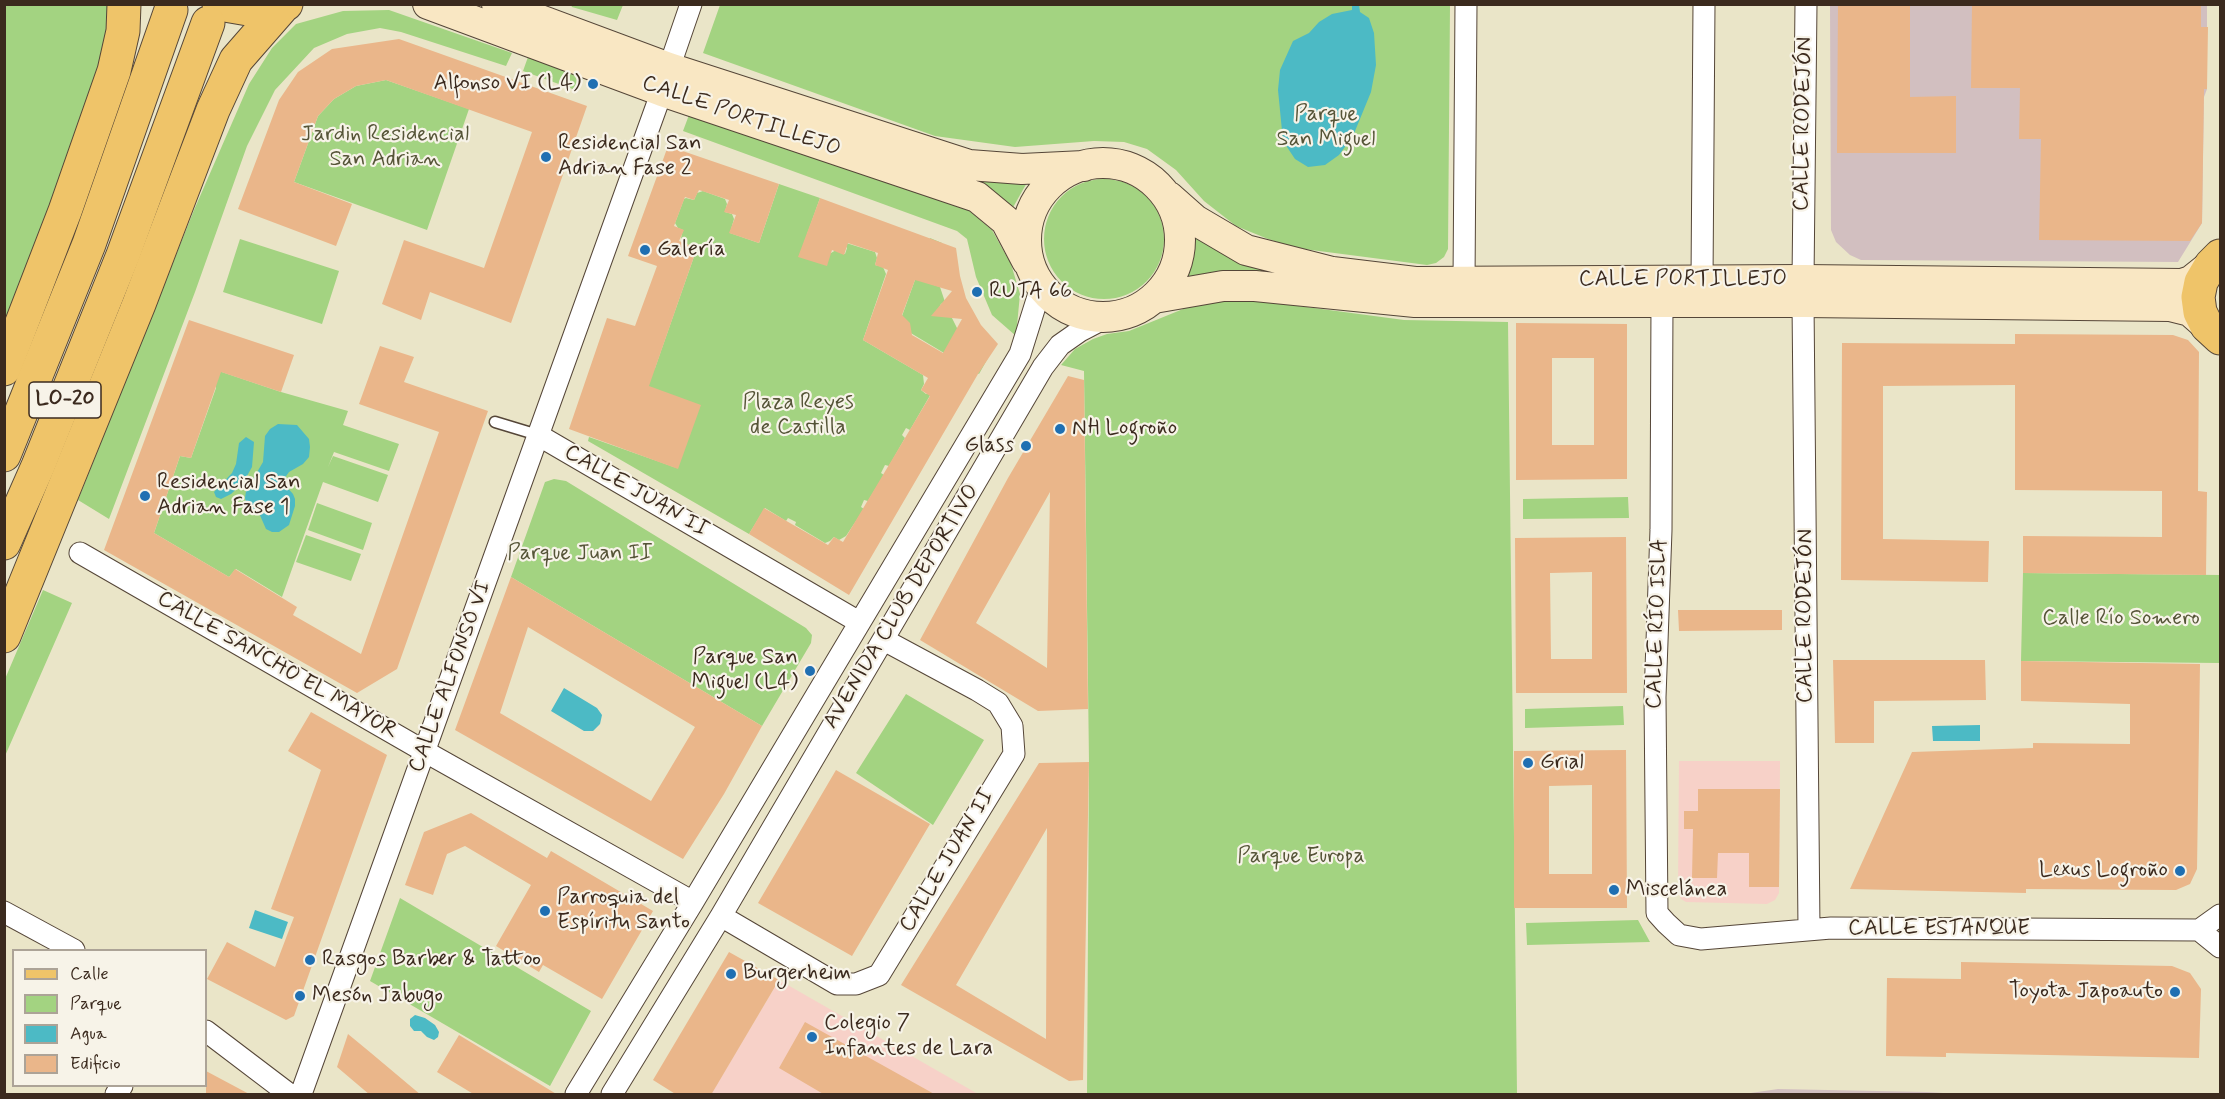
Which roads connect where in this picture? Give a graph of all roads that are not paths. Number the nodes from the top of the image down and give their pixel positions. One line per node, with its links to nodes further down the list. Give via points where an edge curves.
1 (124, 4): 23 (main road, via 114,71)
2 (428, 4): 11 (main road, CALLE PORTILLEJO)
3 (497, 4): 11 (main road, CALLE PORTILLEJO)
4 (690, 4): 11 (street, CALLE ALFONSO VI)
5 (1466, 4): 15 (street)
6 (1704, 4): 17 (street)
7 (1806, 4): 18 (street, CALLE RODEJÓN)
8 (275, 7): 10 (main road); 30 (main road, via 236,60 213,110)
9 (171, 10): 26 (main road, LO-20, via 89,244)
10 (214, 14): 27 (main road, LO-20, via 123,255)
11 (665, 79): 12 (main road, CALLE PORTILLEJO, via 969,165 1022,170); 16 (main road, CALLE PORTILLEJO, via 977,197 1006,221); 25 (street, CALLE ALFONSO VI)
12 (1084, 166): 13 (main road, via 1108,162 1128,166 1141,171); 16 (main road, via 1057,178 1034,205 1026,234)
13 (1169, 197): 15 (main road, CALLE PORTILLEJO, via 1196,220 1246,250 1332,272 1414,282); 19 (main road, via 1177,216 1181,247 1172,277)
14 (2216, 261): 18 (main road, CALLE PORTILLEJO, via 2192,281 2182,284); 22 (main road, via 2201,282 2198,297 2200,312)
15 (1465, 268): 17 (main road, CALLE PORTILLEJO)
16 (1034, 274): 21 (main road, via 1056,301 1067,308); 29 (street, AVENIDA CLUB DEPORTIVO, via 1020,354)
17 (1702, 280): 18 (main road, CALLE PORTILLEJO)
18 (1803, 291): 20 (main road, CALLE PORTILLEJO); 22 (main road, CALLE PORTILLEJO, via 2170,306 2190,311); 38 (street, CALLE RODEJÓN)
19 (1154, 298): 20 (main road, CALLE PORTILLEJO, via 1223,286 1256,286 1415,302); 21 (main road, via 1122,317)
20 (1662, 303): 40 (street, CALLE RÍO ISLA, via 1661,530 1655,697 1657,913)
21 (1105, 318): 31 (street, AVENIDA CLUB DEPORTIVO, via 1060,345 1043,367)
22 (2217, 336)
23 (4, 369)
24 (495, 422): 25 (lane)
25 (538, 435): 29 (street, CALLE JUAN II); 32 (street, CALLE ALFONSO VI)
26 (4, 455)
27 (4, 543)
28 (80, 553): 32 (street, CALLE SANCHO EL MAYOR)
29 (859, 622): 33 (street, AVENIDA CLUB DEPORTIVO)
30 (4, 636)
31 (884, 640): 37 (street, AVENIDA CLUB DEPORTIVO); 37 (street, CALLE JUAN II, via 998,703 1012,726 1014,754 879,975 856,984 837,984)
32 (424, 752): 34 (street, CALLE SANCHO EL MAYOR); 45 (street, CALLE ALFONSO VI)
33 (722, 854): 34 (street, AVENIDA CLUB DEPORTIVO); 37 (street, AVENIDA CLUB DEPORTIVO)
34 (693, 902): 46 (street, AVENIDA CLUB DEPORTIVO)
35 (4, 912): 42 (street)
36 (2220, 915): 39 (street)
37 (721, 916): 47 (street, AVENIDA CLUB DEPORTIVO)
38 (1809, 929): 39 (street, CALLE ESTANQUE); 40 (street, CALLE ESTANQUE, via 1701,939)
39 (2199, 930): 41 (street)
40 (1679, 935)
41 (2220, 947)
42 (70, 949)
43 (207, 1032): 44 (street)
44 (289, 1095)
45 (301, 1095)
46 (576, 1095)
47 (612, 1095)

